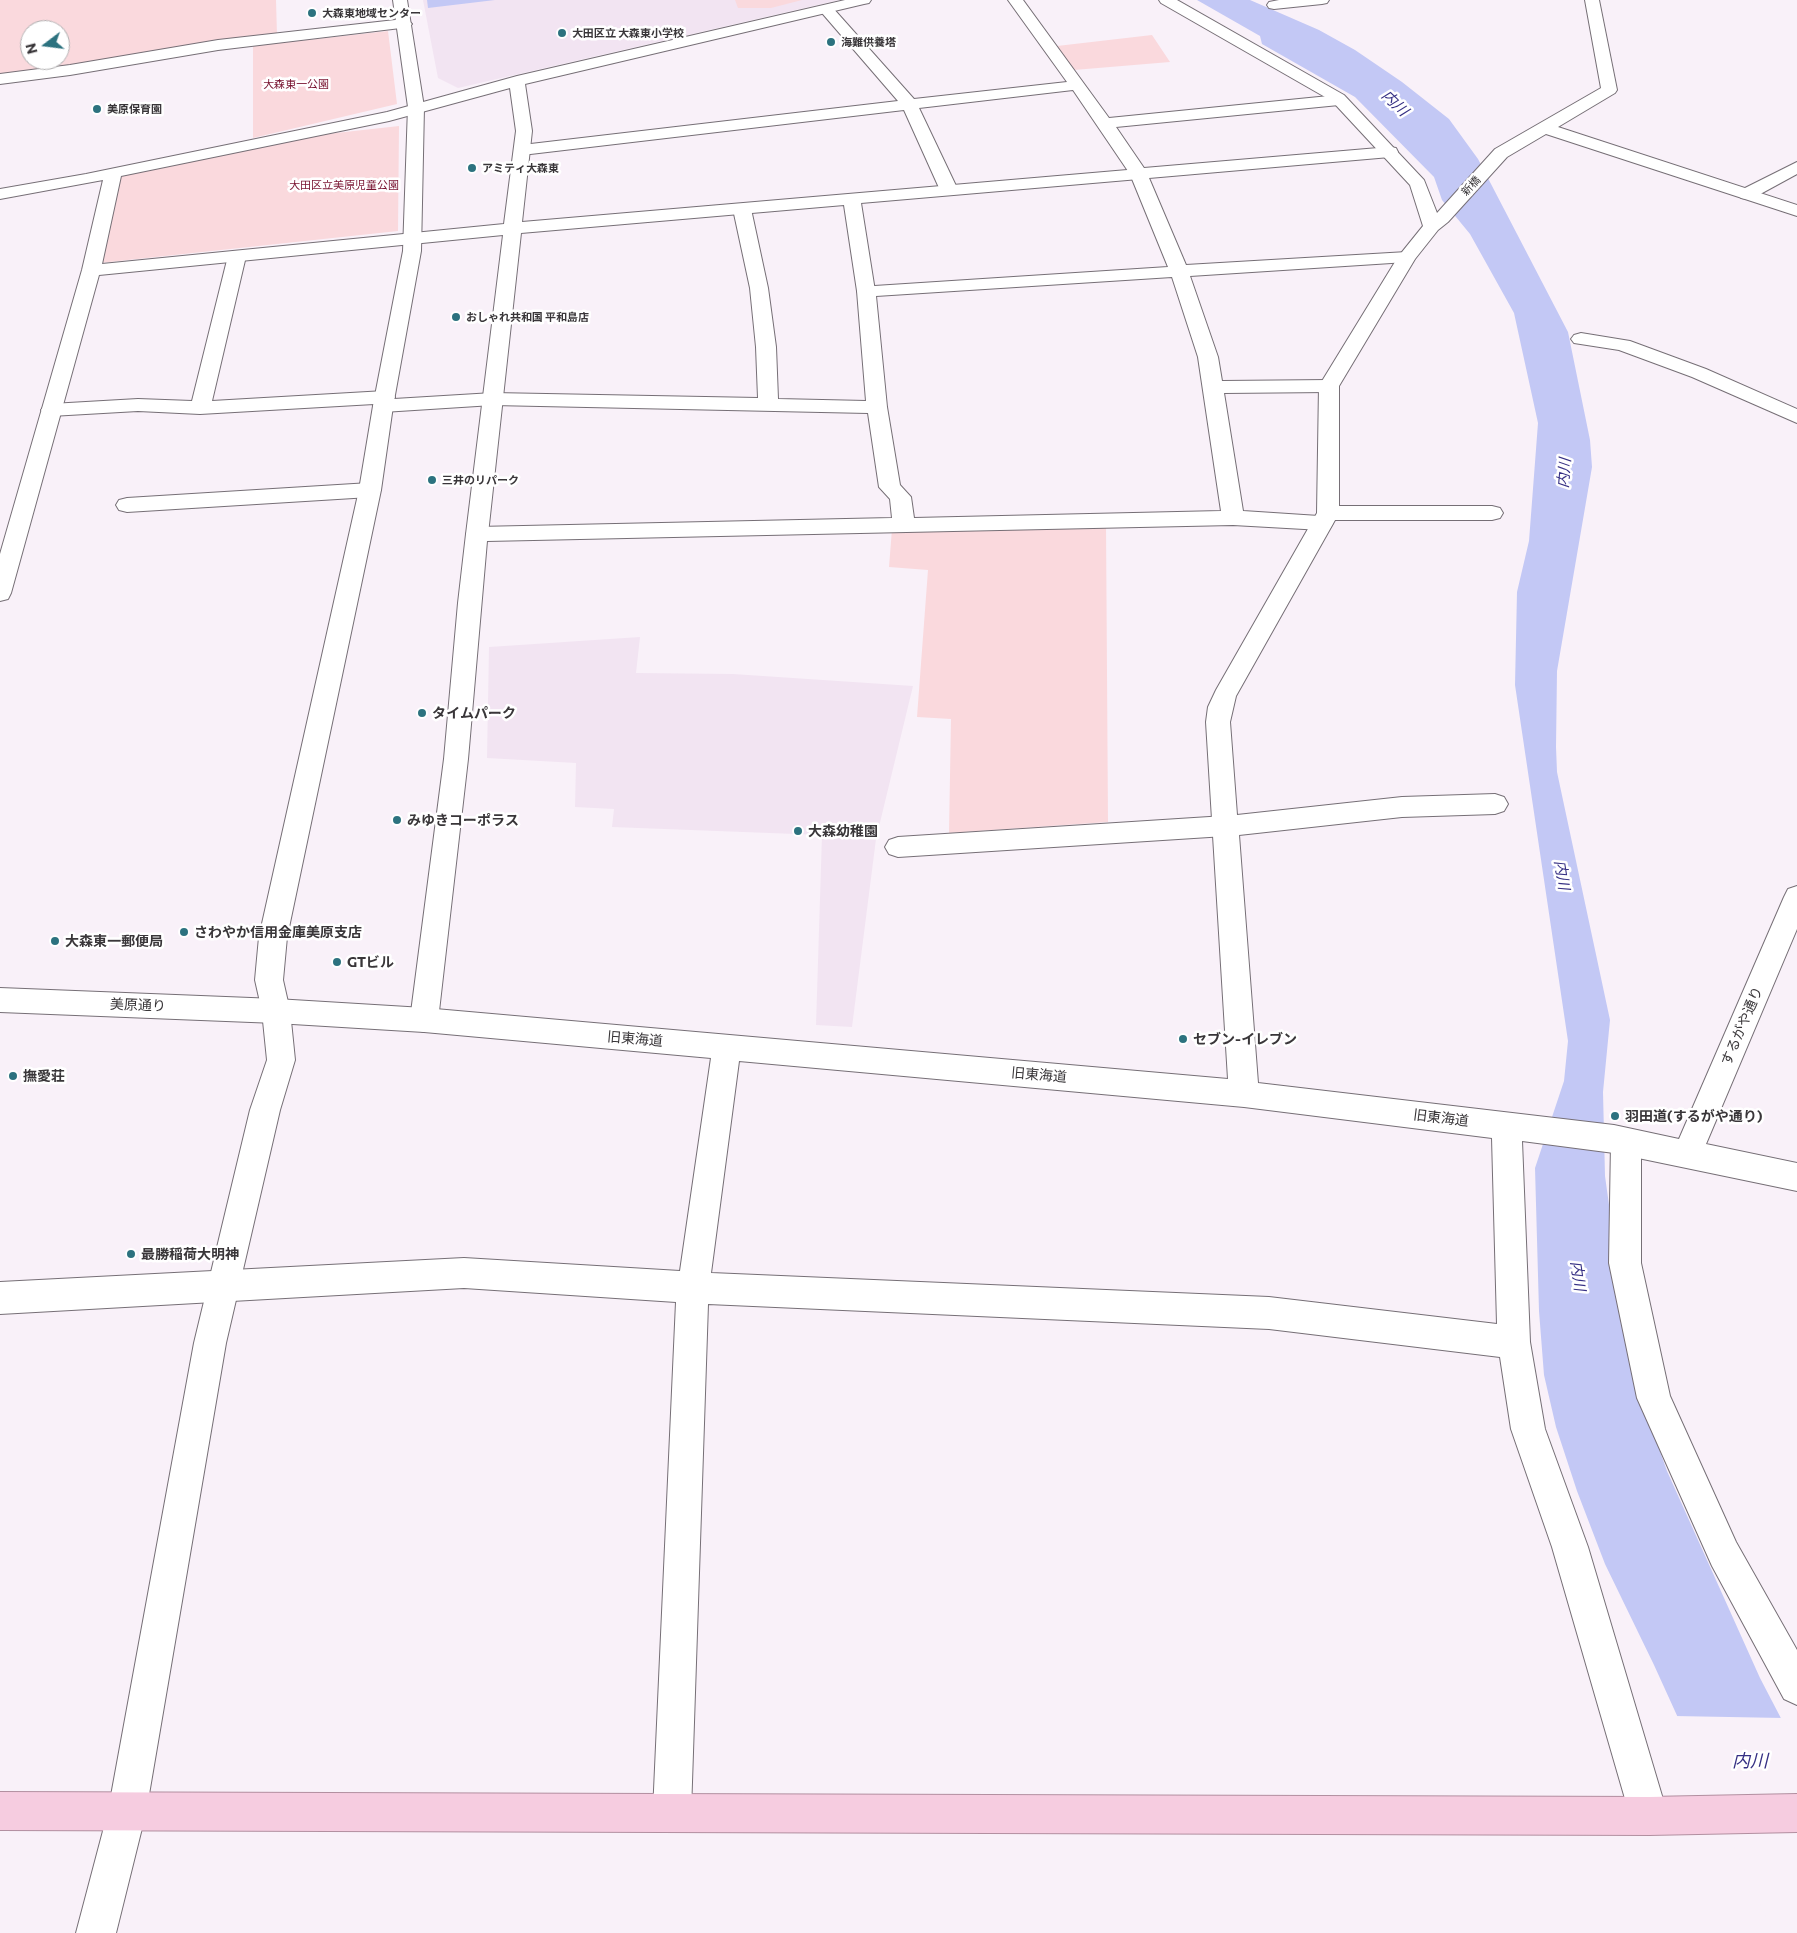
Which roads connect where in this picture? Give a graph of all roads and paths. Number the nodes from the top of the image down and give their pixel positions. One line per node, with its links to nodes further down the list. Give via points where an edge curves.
1 (400, 0): 9 (street)
2 (864, 0): 8 (street)
3 (1015, 0): 12 (street)
4 (1166, 0): 13 (street)
5 (1322, 0): 7 (street)
6 (1592, 0): 17 (street, 新橋, via 1609,90)
7 (1274, 5)
8 (827, 10): 11 (street); 14 (street)
9 (404, 24): 10 (street, via 218,46); 15 (street)
10 (0, 78)
11 (517, 81): 15 (street); 18 (street, via 524,131)
12 (1078, 85): 14 (street); 16 (street)
13 (1340, 100): 16 (street); 19 (street)
14 (910, 106): 18 (street); 23 (street)
15 (416, 107): 21 (street, via 389,116); 31 (street)
16 (1105, 122): 22 (street)
17 (1545, 128): 25 (street); 29 (street, 新橋, via 1501,153)
18 (522, 150): 30 (street)
19 (1390, 152): 22 (street); 29 (street, via 1418,184)
20 (1797, 167): 25 (street)
21 (112, 172): 24 (street); 34 (street)
22 (1139, 174): 23 (street); 35 (street)
23 (949, 190): 26 (street)
24 (0, 194)
25 (1747, 194): 28 (street)
26 (852, 199): 27 (street); 36 (street)
27 (742, 208): 30 (street); 42 (street, via 759,288)
28 (1797, 211)
29 (1437, 222): 33 (street, 新橋)
30 (514, 228): 31 (street); 40 (street)
31 (413, 237): 32 (street); 41 (street)
32 (237, 256): 34 (street); 44 (street)
33 (1407, 257): 35 (street); 38 (street, 新橋)
34 (91, 270): 45 (street)
35 (1179, 271): 36 (street); 39 (street, via 1208,357)
36 (866, 291): 43 (street)
37 (1581, 339): 46 (street, via 1624,345 1698,373)
38 (1329, 386): 39 (street); 51 (street)
39 (1213, 388): 50 (street)
40 (493, 399): 41 (street); 42 (street); 53 (street)
41 (384, 401): 44 (street); 47 (street)
42 (768, 405): 43 (street)
43 (877, 407): 52 (street, via 890,487 900,497)
44 (200, 408): 45 (street, via 138,404)
45 (51, 410): 54 (street)
46 (1797, 417)
47 (370, 490): 48 (street); 60 (street, via 273,937 269,980)
48 (127, 505)
49 (1492, 513): 51 (street)
50 (1233, 518): 51 (street); 52 (street)
51 (1325, 518): 56 (street, via 1220,708 1218,722)
52 (904, 526): 53 (street)
53 (477, 534): 61 (street, via 456,759)
54 (0, 593)
55 (1495, 804): 56 (street, via 1402,807)
56 (1225, 826): 57 (street); 63 (street)
57 (898, 847)
58 (1797, 897): 66 (street, するがや通り)
59 (0, 1000): 60 (street, 美原通り)
60 (276, 1011): 61 (street, 旧東海道); 68 (street, via 281,1060 265,1110)
61 (424, 1020): 62 (street, 旧東海道)
62 (727, 1046): 63 (street, 旧東海道); 69 (street)
63 (1244, 1094): 64 (street, 旧東海道)
64 (1507, 1126): 65 (street, 旧東海道); 71 (street)
65 (1620, 1141): 66 (street, 旧東海道); 72 (street, via 1624,1263 1654,1398 1724,1554)
66 (1687, 1155): 67 (street, 旧東海道)
67 (1797, 1177)
68 (225, 1284): 69 (street, via 464,1273); 70 (street); 74 (street, via 210,1343)
69 (693, 1287): 71 (street, via 1269,1313); 75 (street)
70 (0, 1298)
71 (1514, 1342): 77 (street, via 1528,1429)
72 (1797, 1686)
73 (0, 1811): 74 (highway)
74 (127, 1812): 75 (highway); 78 (street)
75 (672, 1812): 77 (highway)
76 (1797, 1813): 77 (highway)
77 (1665, 1815)
78 (96, 1933)

